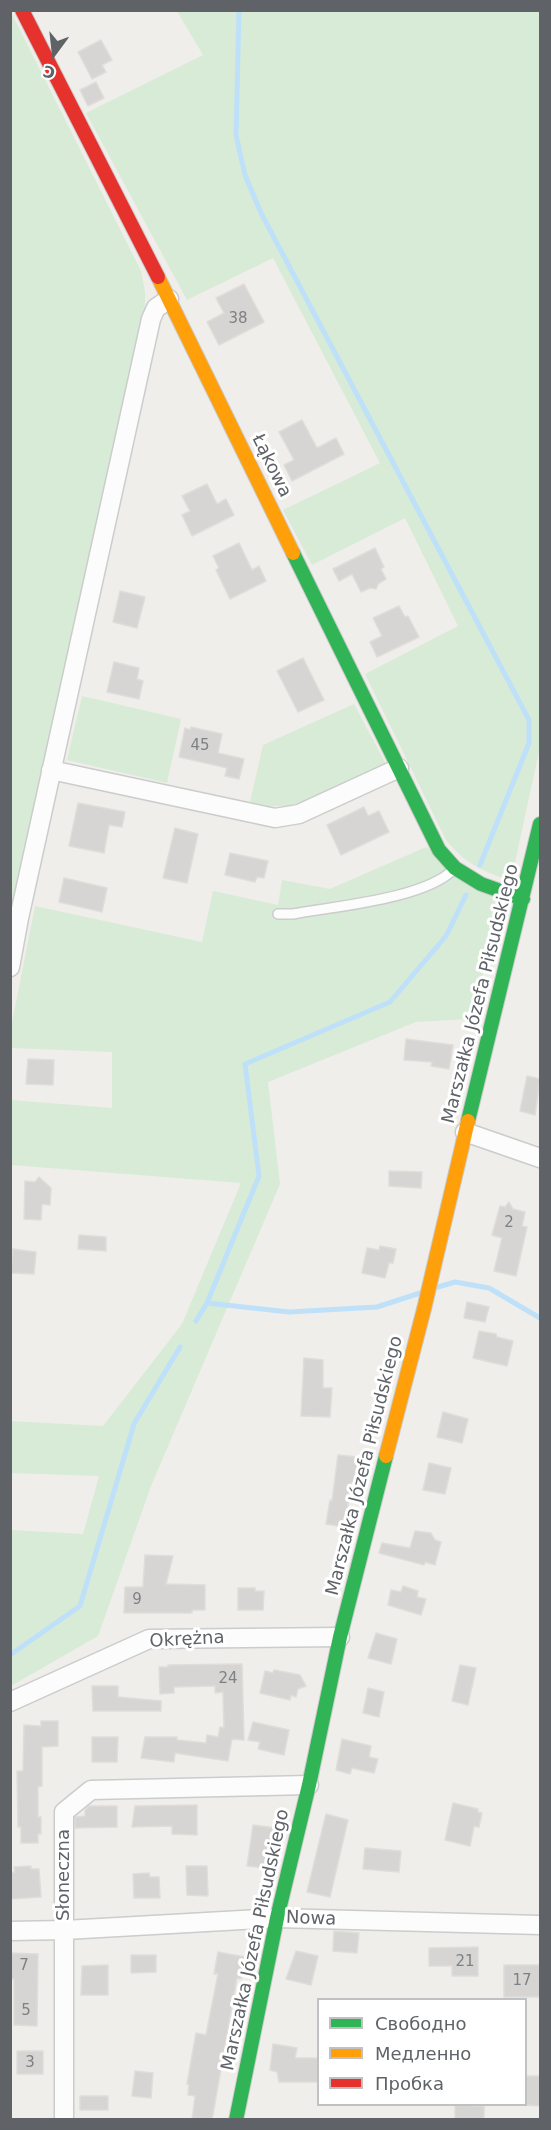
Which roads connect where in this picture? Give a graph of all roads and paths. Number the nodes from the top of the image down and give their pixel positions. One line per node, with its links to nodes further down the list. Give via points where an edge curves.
1 (22, 10): 2 (street, Łąkowa)
2 (169, 299): 3 (street, Łąkowa); 4 (street, via 156,308 151,318)
3 (399, 768): 4 (street, via 299,814 275,819); 6 (street, Łąkowa, via 439,850)
4 (51, 771): 9 (street)
5 (540, 824): 7 (street, Marszałka Józefa Piłsudskiego)
6 (455, 868): 7 (street, Łąkowa, via 481,884); 8 (lane, via 444,878 411,893)
7 (523, 899): 10 (street, Marszałka Józefa Piłsudskiego)
8 (278, 914)
9 (10, 968)
10 (465, 1132): 11 (street); 12 (street, Marszałka Józefa Piłsudskiego)
11 (540, 1158)
12 (340, 1637): 13 (street, Okrężna, via 149,1639); 14 (street, Marszałka Józefa Piłsudskiego)
13 (10, 1702)
14 (309, 1785): 15 (street, Marszałka Józefa Piłsudskiego); 17 (street, Słoneczna, via 91,1790 64,1812)
15 (277, 1918): 16 (street, Nowa); 17 (street, Nowa); 20 (street, Marszałka Józefa Piłsudskiego)
16 (540, 1925)
17 (64, 1930): 18 (street, Nowa); 19 (street, Słoneczna)
18 (10, 1931)
19 (64, 2120)
20 (236, 2120)

